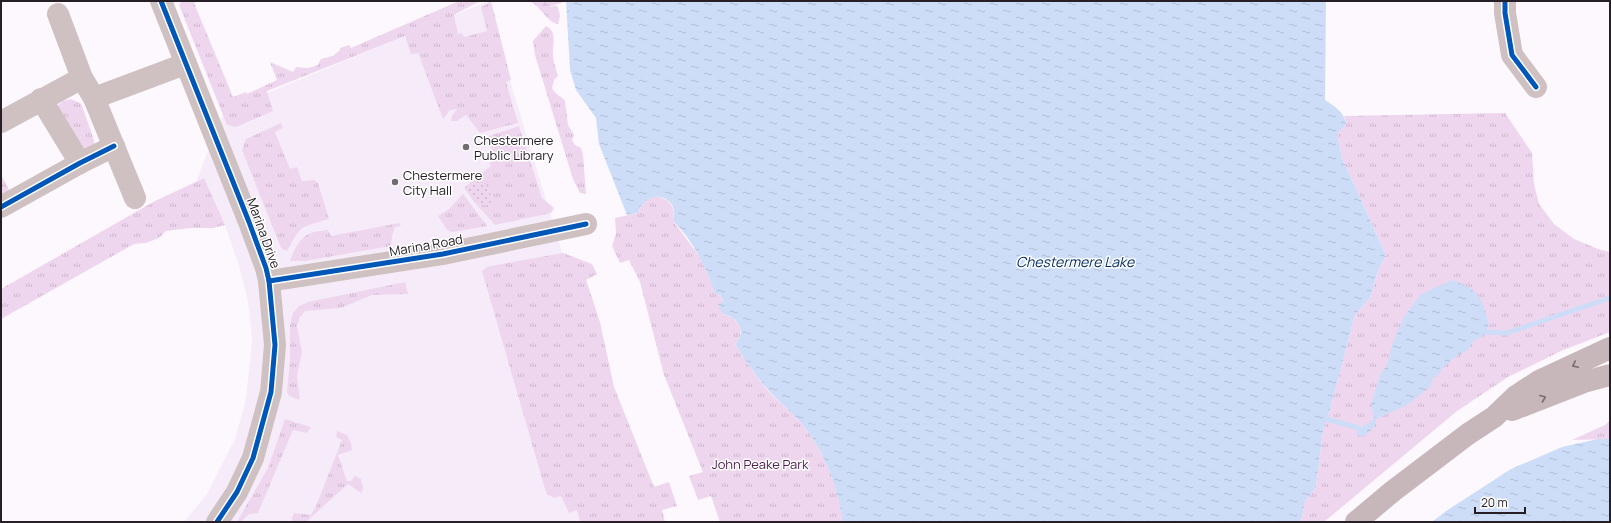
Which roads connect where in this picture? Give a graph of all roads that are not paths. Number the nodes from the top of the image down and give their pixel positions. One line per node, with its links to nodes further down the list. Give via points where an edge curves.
1 (161, 1): 4 (street, Marina Drive)
2 (1505, 1): 6 (street, via 1512,55)
3 (58, 14): 5 (street)
4 (185, 64): 7 (street); 15 (street, Marina Drive, via 249,222)
5 (82, 78): 7 (street); 8 (street)
6 (1536, 87)
7 (94, 98): 10 (street)
8 (42, 99): 9 (street); 11 (street)
9 (1, 122)
10 (114, 146): 11 (street); 12 (street)
11 (80, 162): 13 (street)
12 (134, 198)
13 (1, 207)
14 (586, 224): 15 (street, Marina Road, via 443,254)
15 (269, 281): 19 (street, Marina Drive, via 275,345 271,392 253,458 237,492)
16 (1610, 348): 18 (main road, one-way to 18, via 1539,381 1516,396)
17 (1610, 375): 18 (main road, one-way to 17, via 1584,382)
18 (1494, 417): 20 (main road, via 1393,491)
19 (217, 522)
20 (1356, 522)

